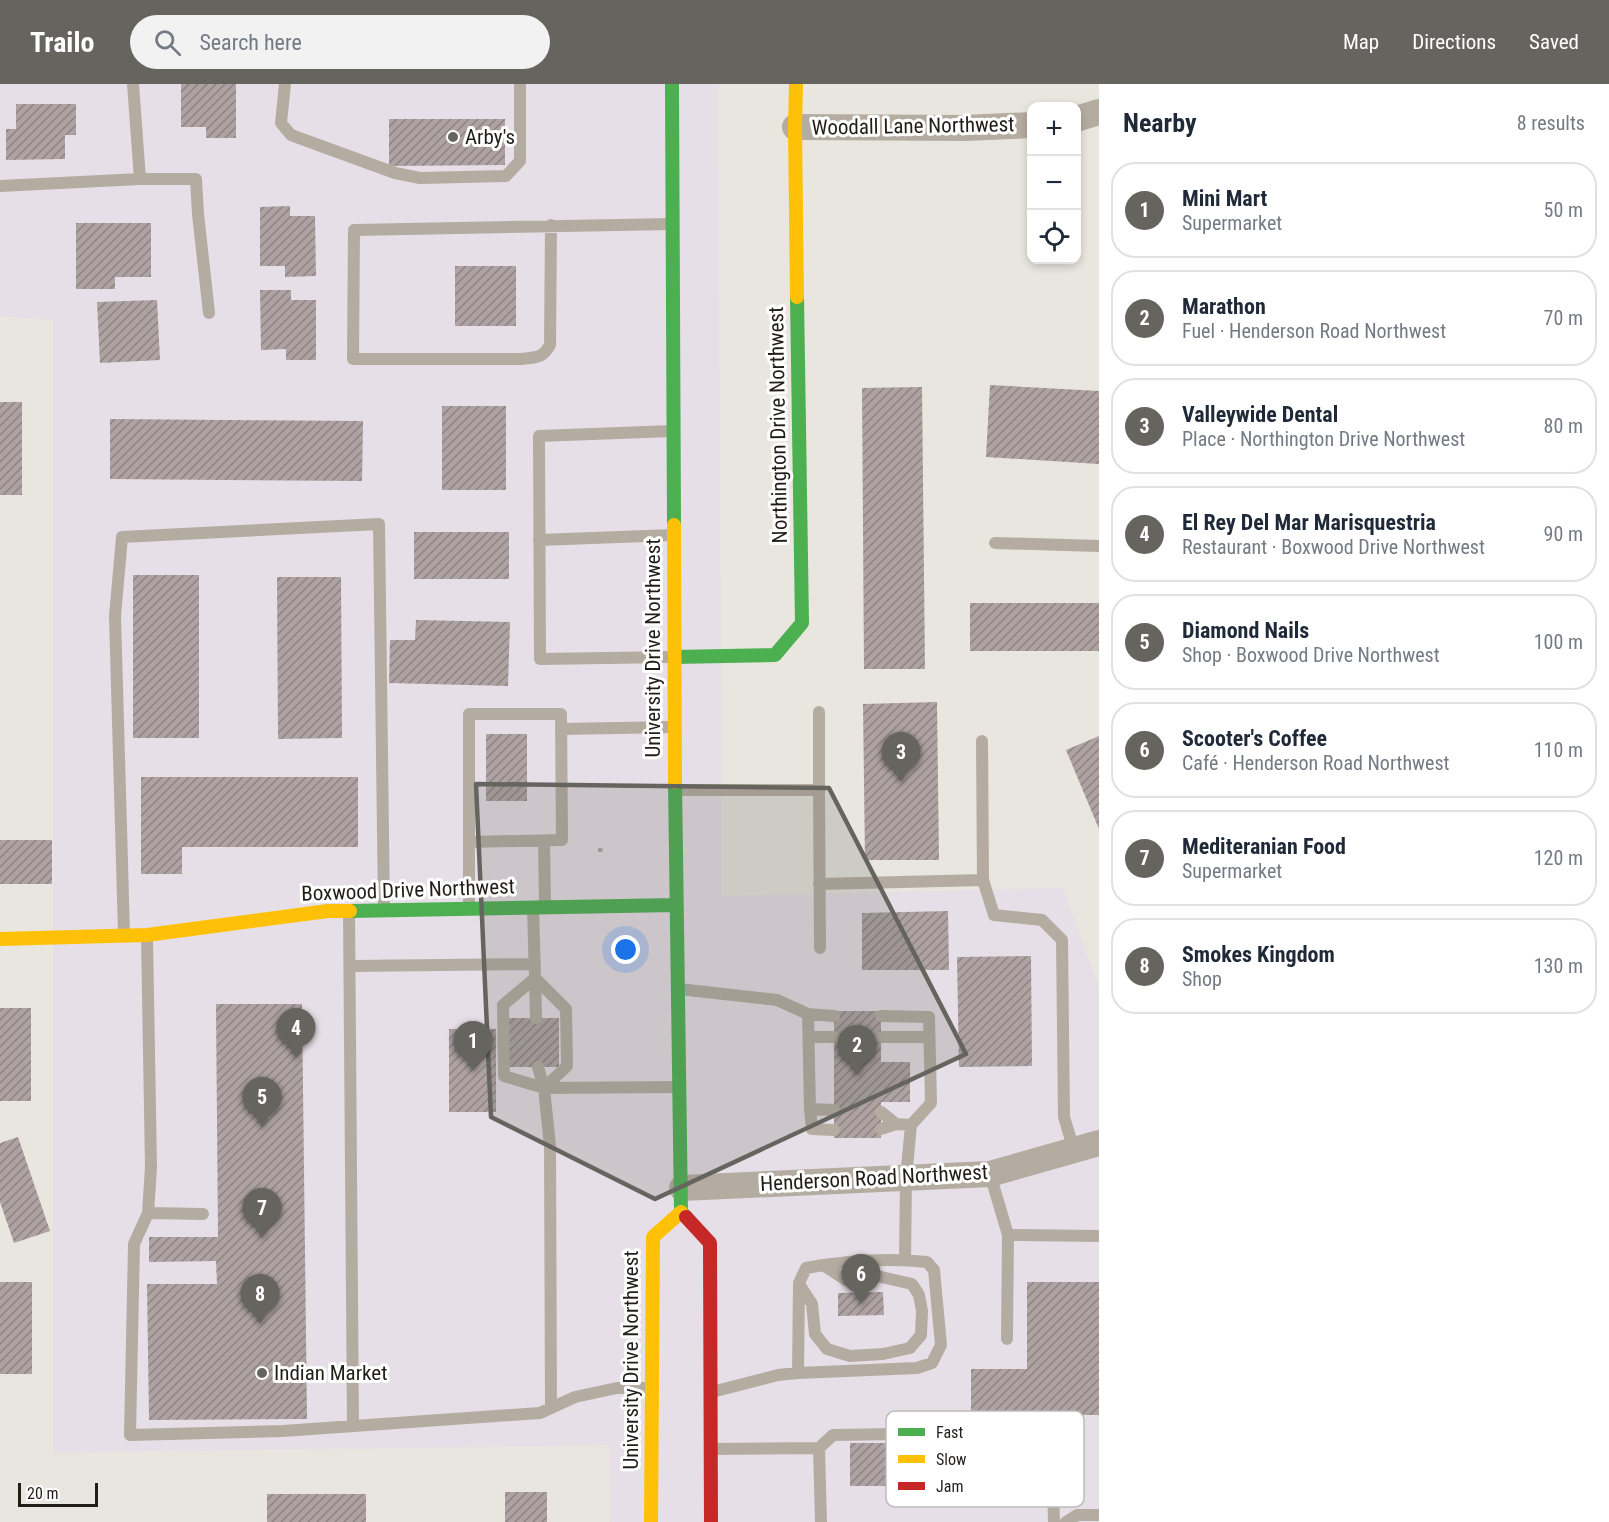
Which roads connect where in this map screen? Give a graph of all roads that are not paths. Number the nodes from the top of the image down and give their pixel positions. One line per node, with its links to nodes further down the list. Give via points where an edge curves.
1 (134, 84): 10 (lane)
2 (285, 84): 3 (lane, via 281,123 291,135 420,178 507,176 520,161)
3 (520, 84)
4 (672, 84): 12 (main road, University Drive Northwest)
5 (796, 84): 9 (main road, Northington Drive Northwest)
6 (1099, 112): 7 (street)
7 (1081, 118)
8 (1027, 125): 9 (street, Woodall Lane Northwest)
9 (795, 127): 20 (main road, Northington Drive Northwest, via 802,623 775,655)
10 (140, 179): 11 (lane); 14 (lane, via 196,179)
11 (0, 186)
12 (672, 224): 13 (lane); 15 (main road, University Drive Northwest)
13 (551, 225): 13 (lane, via 550,345 545,354 521,359 352,359 354,230)
14 (209, 313)
15 (673, 431): 16 (main road, University Drive Northwest); 17 (lane, via 539,436)
16 (674, 535): 17 (lane); 20 (main road, University Drive Northwest)
17 (539, 540): 20 (lane, via 540,659)
18 (995, 543): 19 (lane)
19 (1099, 546)
20 (674, 657): 22 (main road, University Drive Northwest)
21 (819, 712): 26 (lane)
22 (675, 727): 23 (lane); 25 (main road, University Drive Northwest)
23 (561, 729): 27 (lane, via 562,840); 28 (lane, via 561,714 469,714)
24 (982, 741): 29 (lane)
25 (675, 790): 26 (lane); 31 (main road, University Drive Northwest)
26 (819, 790): 30 (lane)
27 (544, 841): 28 (lane); 32 (lane)
28 (469, 842): 33 (lane)
29 (983, 880): 30 (lane); 63 (lane, via 994,915 1042,921 1062,940 1064,1117)
30 (819, 884): 39 (lane)
31 (676, 904): 32 (main road, Boxwood Drive Northwest); 43 (main road, University Drive Northwest)
32 (539, 907): 33 (main road, Boxwood Drive Northwest); 40 (lane)
33 (469, 909): 35 (main road, Boxwood Drive Northwest)
34 (350, 910): 35 (main road, Boxwood Drive Northwest); 37 (main road, Boxwood Drive Northwest); 41 (lane)
35 (384, 910): 36 (lane, via 379,524 122,537 115,616)
36 (124, 935): 37 (main road, Boxwood Drive Northwest); 38 (main road, Boxwood Drive Northwest)
37 (147, 935): 67 (lane, via 151,1167)
38 (0, 939)
39 (820, 948)
40 (535, 964): 41 (lane); 42 (lane)
41 (350, 966): 79 (lane)
42 (536, 978): 47 (lane); 54 (lane, via 566,1009 567,1066); 54 (lane, via 503,1005 504,1076)
43 (678, 989): 44 (lane, via 777,1000); 53 (main road, University Drive Northwest)
44 (808, 1014): 45 (lane); 48 (lane)
45 (834, 1016)
46 (881, 1016): 51 (lane, via 929,1017)
47 (536, 1018)
48 (809, 1037): 49 (lane); 55 (lane)
49 (834, 1037)
50 (881, 1037): 51 (lane)
51 (929, 1037): 59 (lane, via 932,1103)
52 (538, 1067): 54 (lane)
53 (679, 1087): 54 (lane); 66 (main road, University Drive Northwest)
54 (544, 1088): 78 (lane, via 550,1146)
55 (810, 1109): 56 (lane); 61 (lane, via 812,1129)
56 (834, 1110)
57 (881, 1112): 58 (lane)
58 (896, 1124): 59 (lane); 60 (lane)
59 (911, 1125): 65 (lane)
60 (881, 1129)
61 (834, 1130)
62 (1099, 1143): 63 (street, Henderson Road Northwest)
63 (1074, 1150): 64 (street, Henderson Road Northwest)
64 (990, 1174): 65 (street, Henderson Road Northwest); 69 (lane)
65 (906, 1178): 66 (street, Henderson Road Northwest); 71 (lane)
66 (682, 1200): 76 (main road, University Drive Northwest, via 652,1237); 77 (main road, via 710,1243)
67 (148, 1213): 68 (lane); 79 (lane, via 134,1245 130,1435)
68 (203, 1214)
69 (1008, 1235): 70 (lane); 74 (lane)
70 (1099, 1236)
71 (905, 1260): 72 (lane); 75 (lane, via 927,1262 934,1270 941,1345 932,1363 916,1368)
72 (823, 1265): 73 (lane, via 806,1268); 73 (lane, via 846,1280 877,1276 912,1284 922,1311 921,1335 910,1348 883,1354 850,1356 827,1349 815,1334 812,1304)
73 (799, 1282): 75 (lane)
74 (1007, 1339)
75 (798, 1373): 77 (lane)
76 (652, 1388): 78 (lane, via 617,1388 575,1396); 85 (main road, University Drive Northwest)
77 (711, 1392): 82 (main road)
78 (551, 1408): 79 (lane, via 540,1413)
79 (353, 1426)
80 (886, 1434): 81 (lane, via 833,1435)
81 (819, 1448): 82 (lane); 87 (lane)
82 (711, 1449): 86 (main road)
83 (1054, 1507): 88 (lane)
84 (1099, 1515): 89 (lane, via 1077,1515)
85 (651, 1522)
86 (711, 1522)
87 (821, 1522)
88 (1054, 1522)
89 (1066, 1522)

